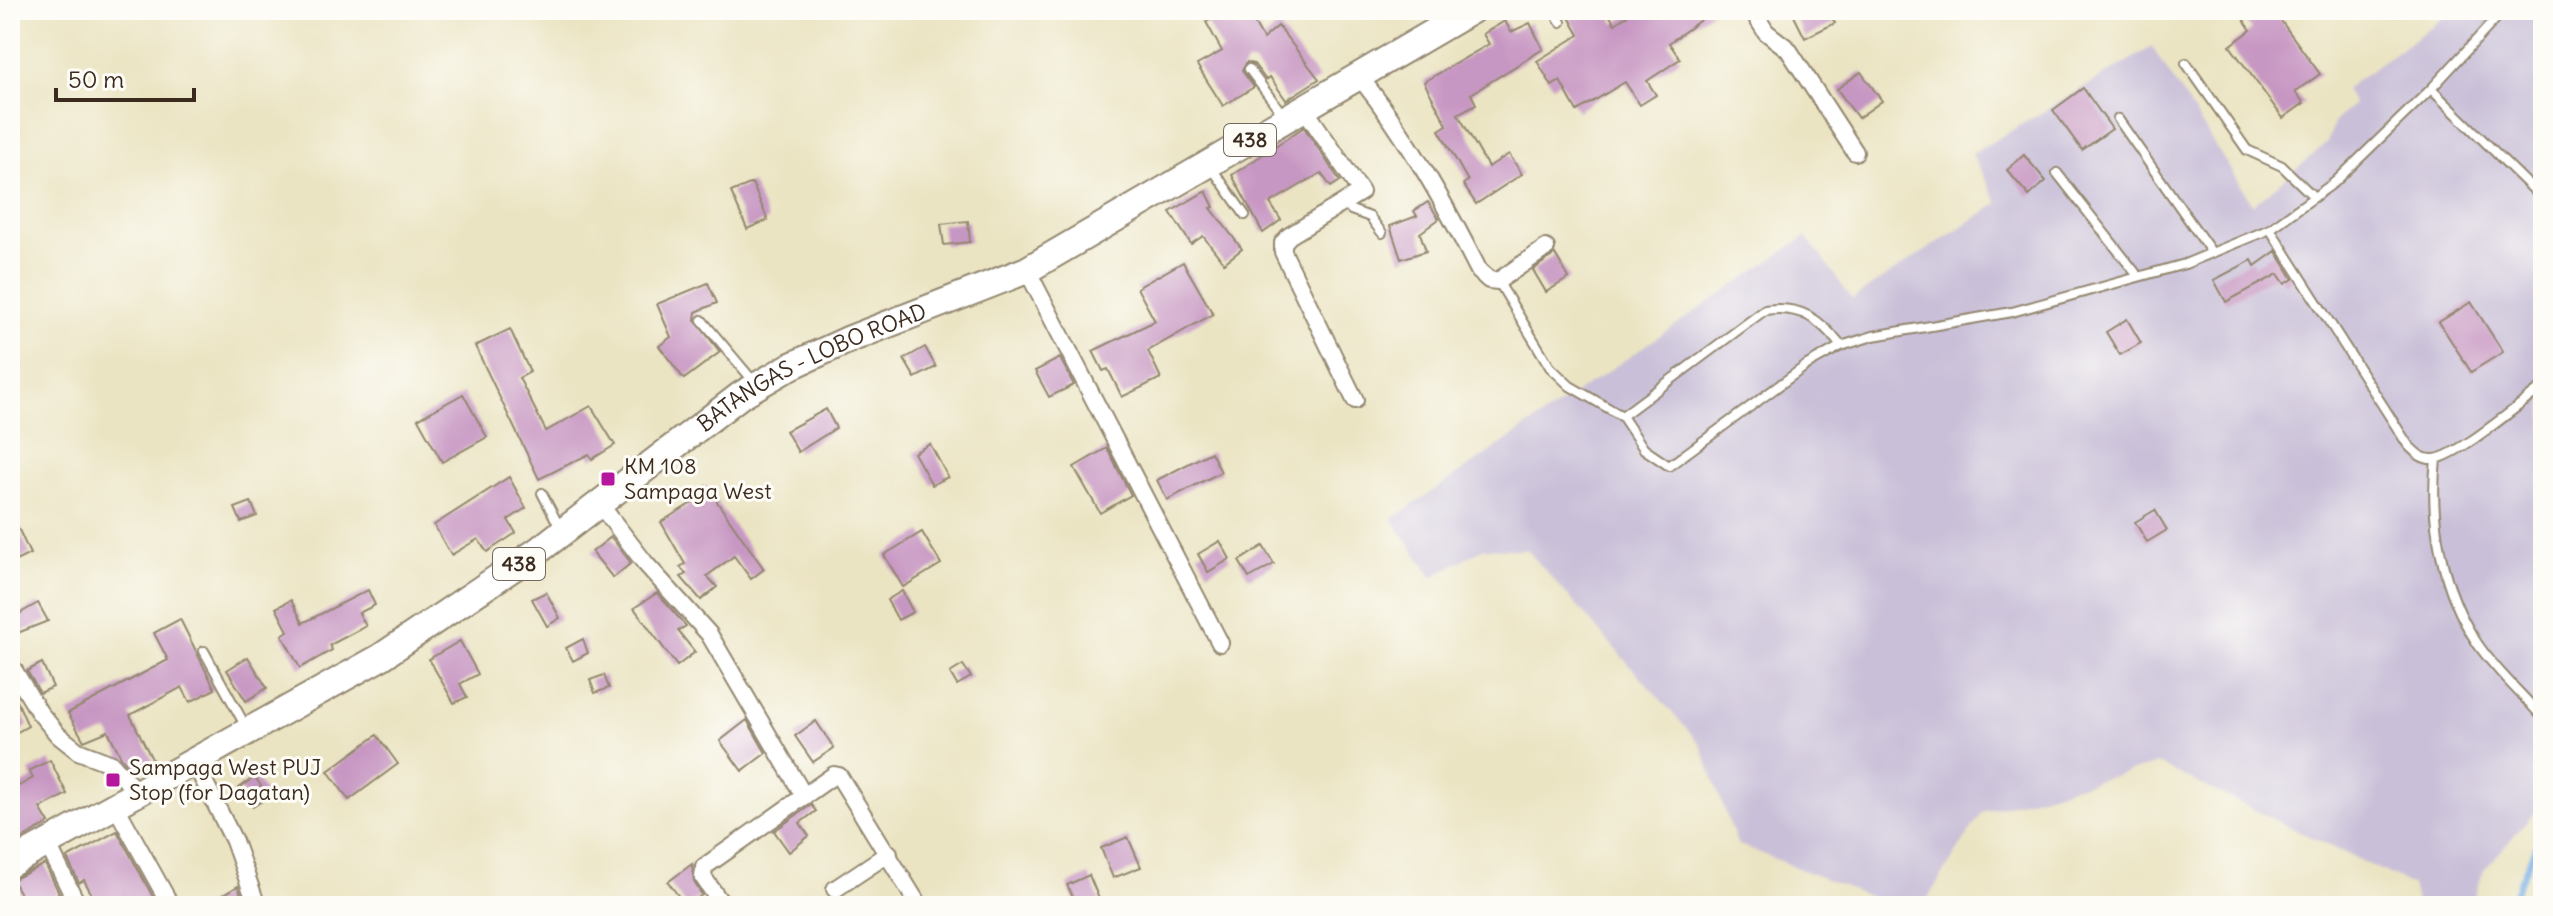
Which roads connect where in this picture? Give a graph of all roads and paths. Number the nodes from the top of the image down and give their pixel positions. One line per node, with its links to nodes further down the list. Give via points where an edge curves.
1 (1472, 10): 8 (main road, BATANGAS - LOBO ROAD / 438)
2 (1553, 10): 5 (lane)
3 (1752, 10): 12 (street, via 1766,32 1788,49)
4 (2504, 10): 9 (lane)
5 (1561, 22)
6 (2186, 63): 15 (lane, via 2247,150 2282,166)
7 (1249, 69): 10 (lane)
8 (1359, 76): 10 (main road, BATANGAS - LOBO ROAD / 438); 25 (street, via 1429,173 1479,271)
9 (2431, 89): 15 (lane); 16 (lane)
10 (1295, 113): 13 (main road, BATANGAS - LOBO ROAD / 438); 17 (street, via 1360,186 1361,192)
11 (2118, 119): 22 (lane)
12 (1855, 152)
13 (1209, 165): 18 (lane); 23 (main road, BATANGAS - LOBO ROAD / 438)
14 (2057, 173): 24 (lane)
15 (2314, 197): 19 (lane)
16 (2543, 199)
17 (1346, 204): 20 (lane, via 1370,217); 30 (street, via 1289,236 1283,252)
18 (1245, 215)
19 (2270, 229): 22 (lane); 32 (lane, via 2408,445 2420,456)
20 (1382, 233)
21 (1546, 248): 25 (street)
22 (2212, 253): 24 (lane)
23 (1027, 270): 28 (main road, BATANGAS - LOBO ROAD / 438, via 850,339); 36 (street)
24 (2138, 276): 27 (lane, via 2012,312)
25 (1498, 281): 31 (lane, via 1550,367 1570,386)
26 (702, 320): 28 (lane)
27 (1841, 346): 31 (lane, via 1807,312 1765,310); 31 (lane, via 1669,466 1644,449)
28 (757, 386): 34 (main road, BATANGAS - LOBO ROAD / 438)
29 (2543, 387): 32 (lane, via 2461,447)
30 (1355, 400)
31 (1622, 416)
32 (2436, 459): 39 (lane, via 2431,499 2438,550 2462,612 2477,643)
33 (542, 493): 35 (lane)
34 (598, 502): 35 (main road, BATANGAS - LOBO ROAD / 438); 42 (street, via 709,634)
35 (562, 531): 40 (main road, BATANGAS - LOBO ROAD / 438, via 381,657)
36 (1220, 643)
37 (204, 651): 40 (lane)
38 (10, 664): 43 (street, via 58,735 78,751 112,764)
39 (2543, 718)
40 (249, 732): 41 (main road, BATANGAS - LOBO ROAD / 438)
41 (194, 761): 43 (main road, BATANGAS - LOBO ROAD / 438); 50 (street, via 220,808)
42 (804, 796): 45 (street, via 839,776); 51 (street, via 704,867 703,877)
43 (126, 799): 44 (main road, BATANGAS - LOBO ROAD / 438); 49 (street)
44 (47, 843): 46 (main road, BATANGAS - LOBO ROAD / 438); 48 (street)
45 (889, 853): 47 (street); 52 (street)
46 (10, 864)
47 (835, 889)
48 (78, 906)
49 (171, 906)
50 (257, 906)
51 (723, 906)
52 (919, 906)

